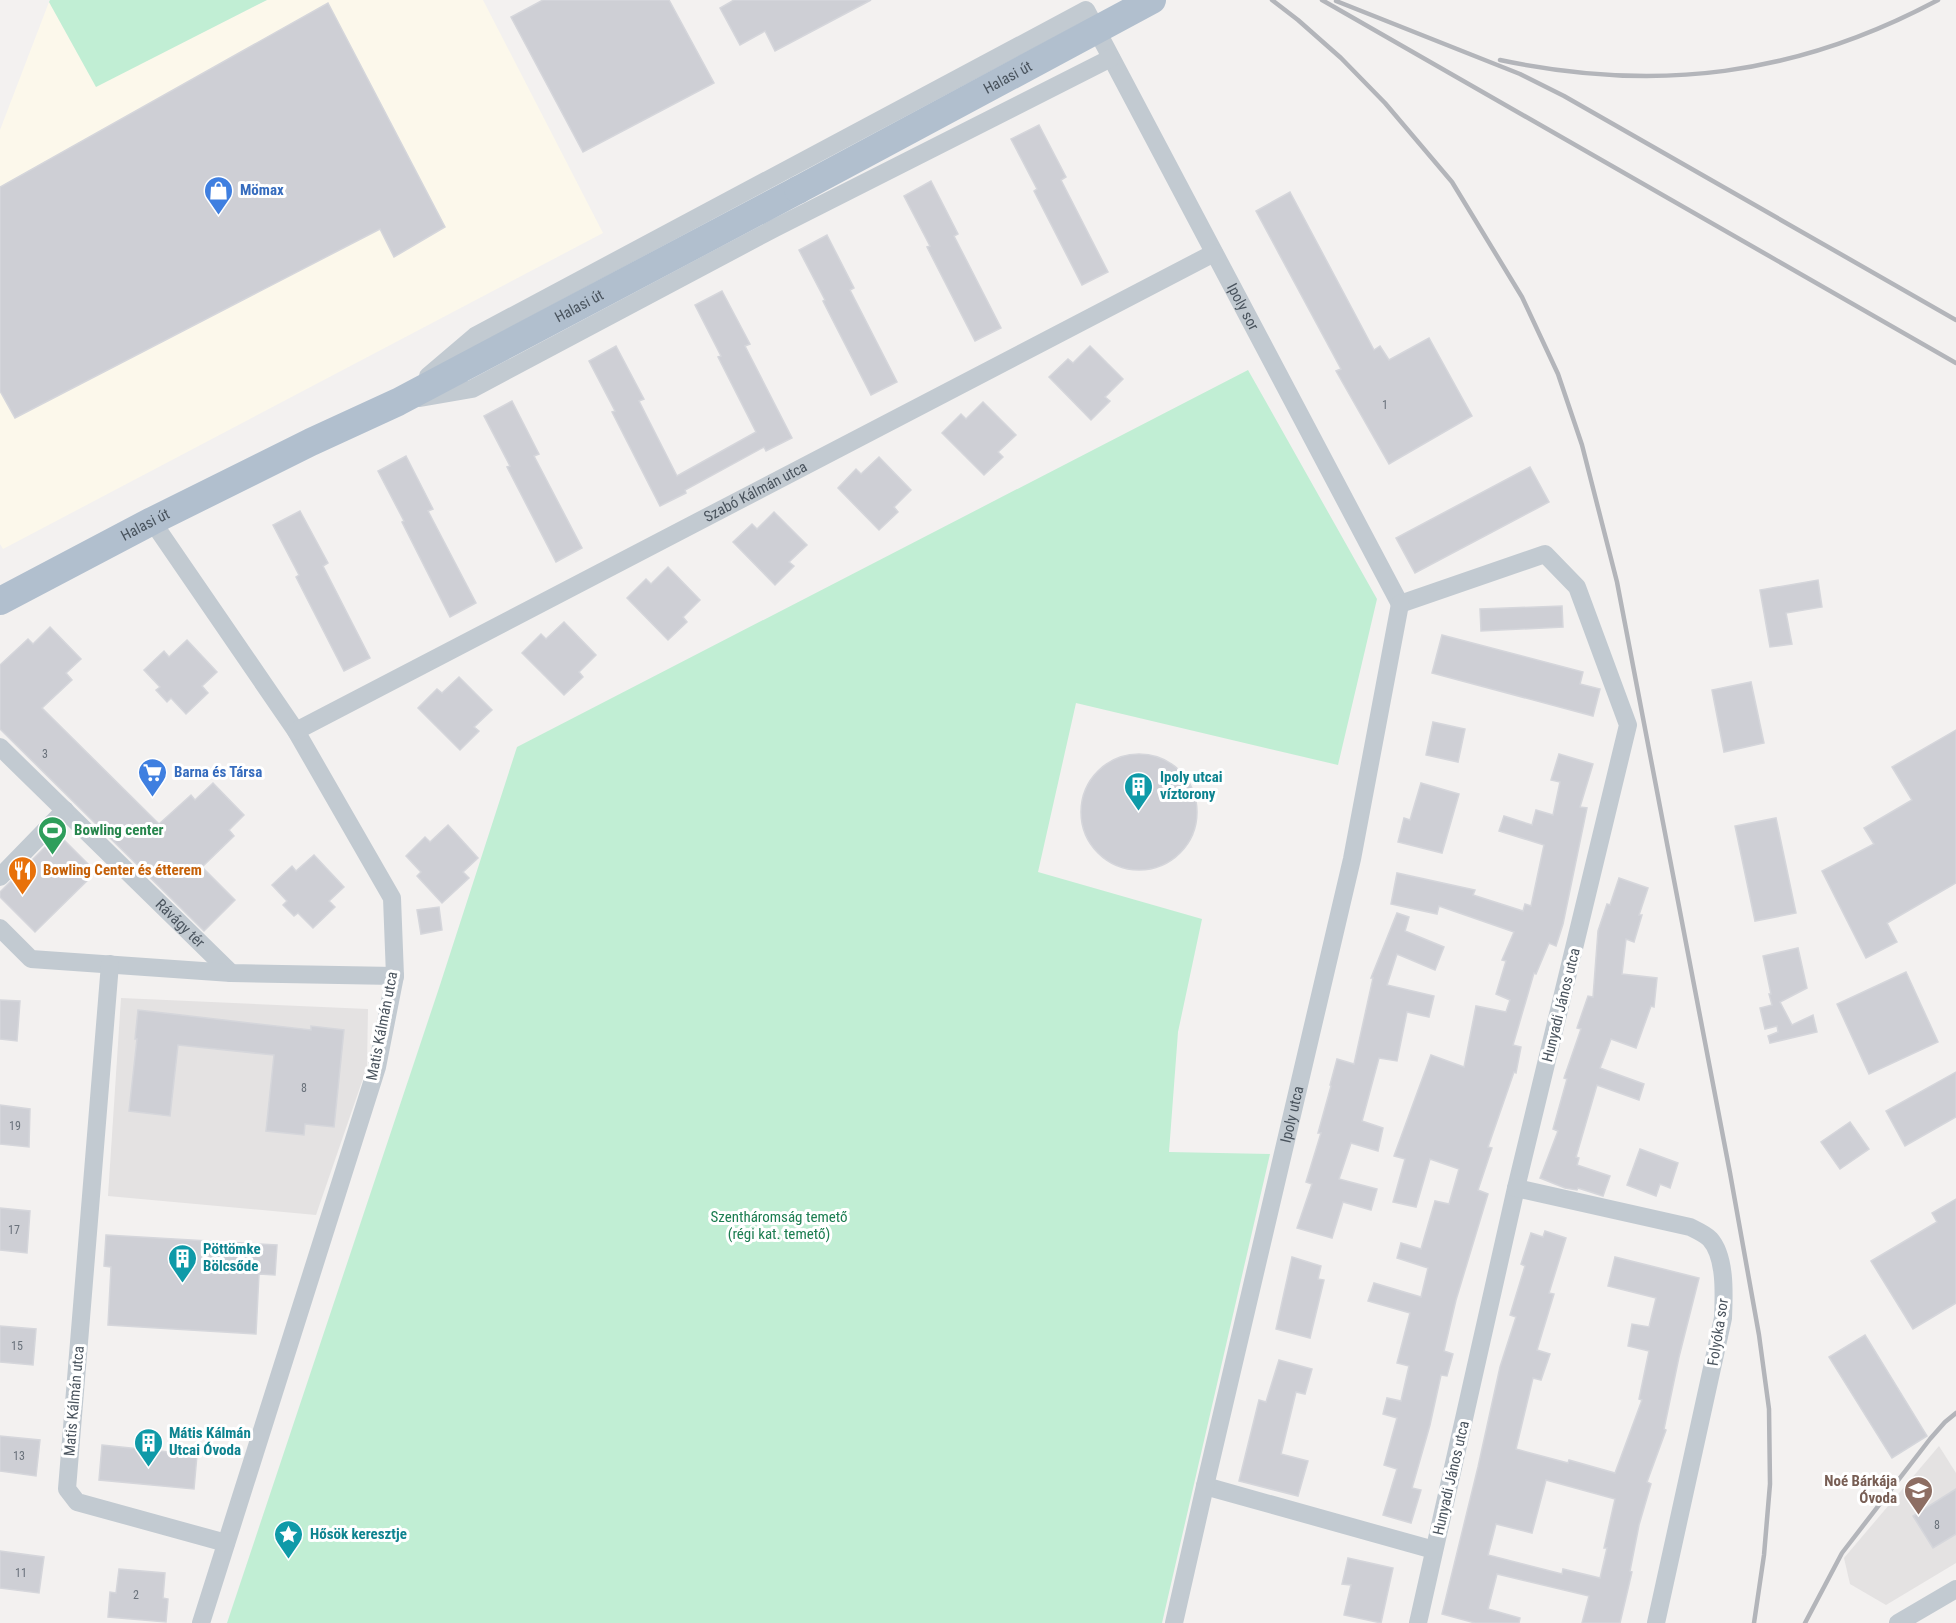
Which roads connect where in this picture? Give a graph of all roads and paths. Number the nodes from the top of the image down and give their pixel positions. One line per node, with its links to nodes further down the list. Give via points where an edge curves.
1 (1152, 0): 4 (main road, Halasi út, bridge)
2 (1111, 58): 3 (street, Ipoly sor); 4 (street, via 775,228 472,390); 4 (street, Ipoly sor, via 1086,10 475,336)
3 (1214, 253): 7 (street, Ipoly sor); 8 (street, Szabó Kálmán utca)
4 (398, 402): 5 (main road, Halasi út)
5 (152, 521): 6 (main road, Halasi út); 8 (street, Matis Kálmán utca)
6 (0, 601)
7 (1400, 604): 16 (street, Hunyadi János utca, via 1545,554 1577,587 1628,725); 17 (street, Ipoly utca, via 1352,859)
8 (296, 730): 15 (street, Matis Kálmán utca, via 392,897)
9 (0, 747): 10 (street, Rávágy tér)
10 (65, 810): 11 (street); 14 (street, Rávágy tér)
11 (0, 877)
12 (0, 928): 13 (street, via 31,959)
13 (110, 964): 14 (street); 18 (street, Matis Kálmán utca, via 67,1489 77,1502)
14 (231, 973): 15 (street)
15 (395, 976): 18 (street, Matis Kálmán utca, via 377,1067)
16 (1516, 1188): 19 (street, Hunyadi János utca); 24 (street, Folyóka sor, via 1690,1227 1710,1239 1718,1256 1725,1287 1723,1318)
17 (1205, 1485): 19 (street); 22 (street, Ipoly utca)
18 (226, 1544): 21 (street, Matis Kálmán utca)
19 (1434, 1550): 23 (street, Hunyadi János utca)
20 (1956, 1589): 25 (street)
21 (201, 1623)
22 (1174, 1623)
23 (1418, 1623)
24 (1656, 1623)
25 (1898, 1623)

